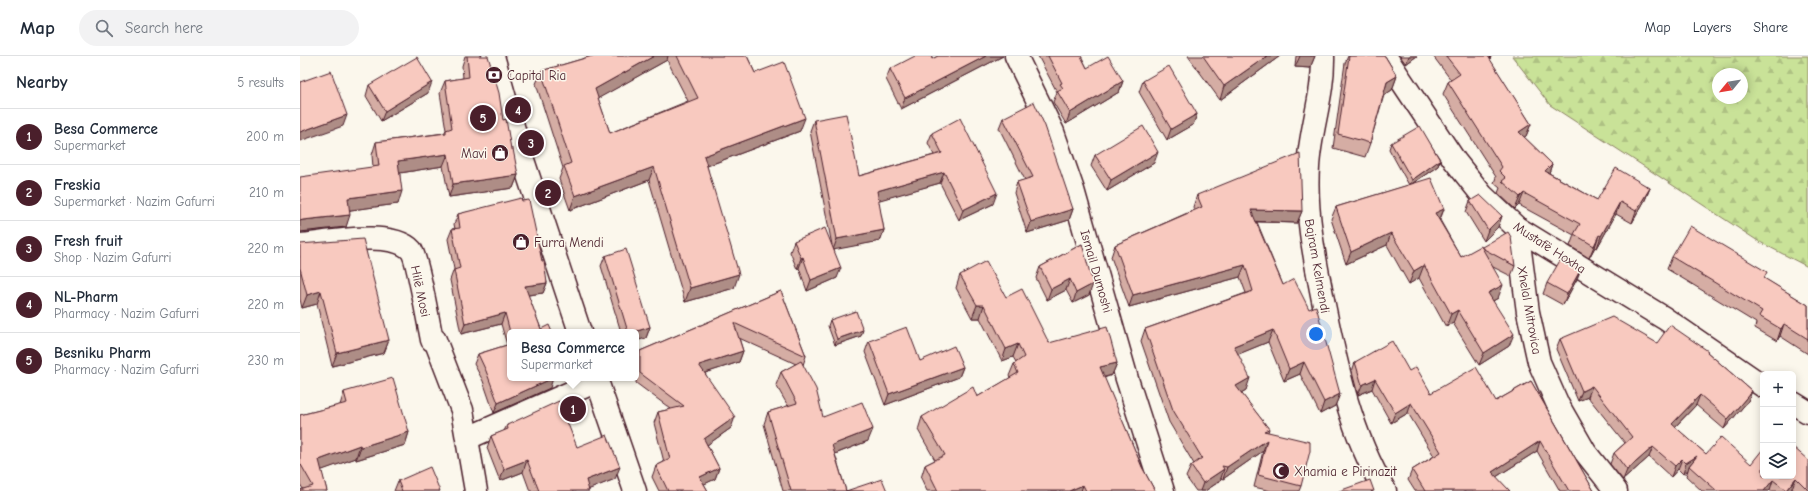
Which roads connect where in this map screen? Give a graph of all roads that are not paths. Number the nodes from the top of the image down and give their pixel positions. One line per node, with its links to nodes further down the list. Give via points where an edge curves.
1 (493, 56): 7 (street, via 520,151)
2 (1016, 56): 16 (street, Ismail Dumoshi, via 1053,132 1074,190 1127,379)
3 (1323, 56): 17 (street, Bajram Kelmendi, via 1321,89 1308,166 1308,207 1313,252 1339,379 1359,437)
4 (1385, 56): 5 (street, Mustafë Hoxha, via 1455,161 1482,195)
5 (1517, 228): 10 (street, Mustafë Hoxha, via 1664,318); 18 (street, Xhelal Mitrovica, via 1528,312 1539,362 1558,405 1585,452)
6 (300, 245): 13 (street, Hilë Mosi, via 361,239 382,240 399,242 411,251 432,340 435,340 454,386)
7 (579, 329)
8 (592, 381): 13 (street)
9 (597, 381): 15 (street)
10 (1760, 384)
11 (1796, 405): 12 (street)
12 (1808, 412)
13 (468, 438): 14 (street, Hilë Mosi)
14 (476, 491)
15 (635, 491)
16 (1163, 491)
17 (1384, 491)
18 (1616, 491)

